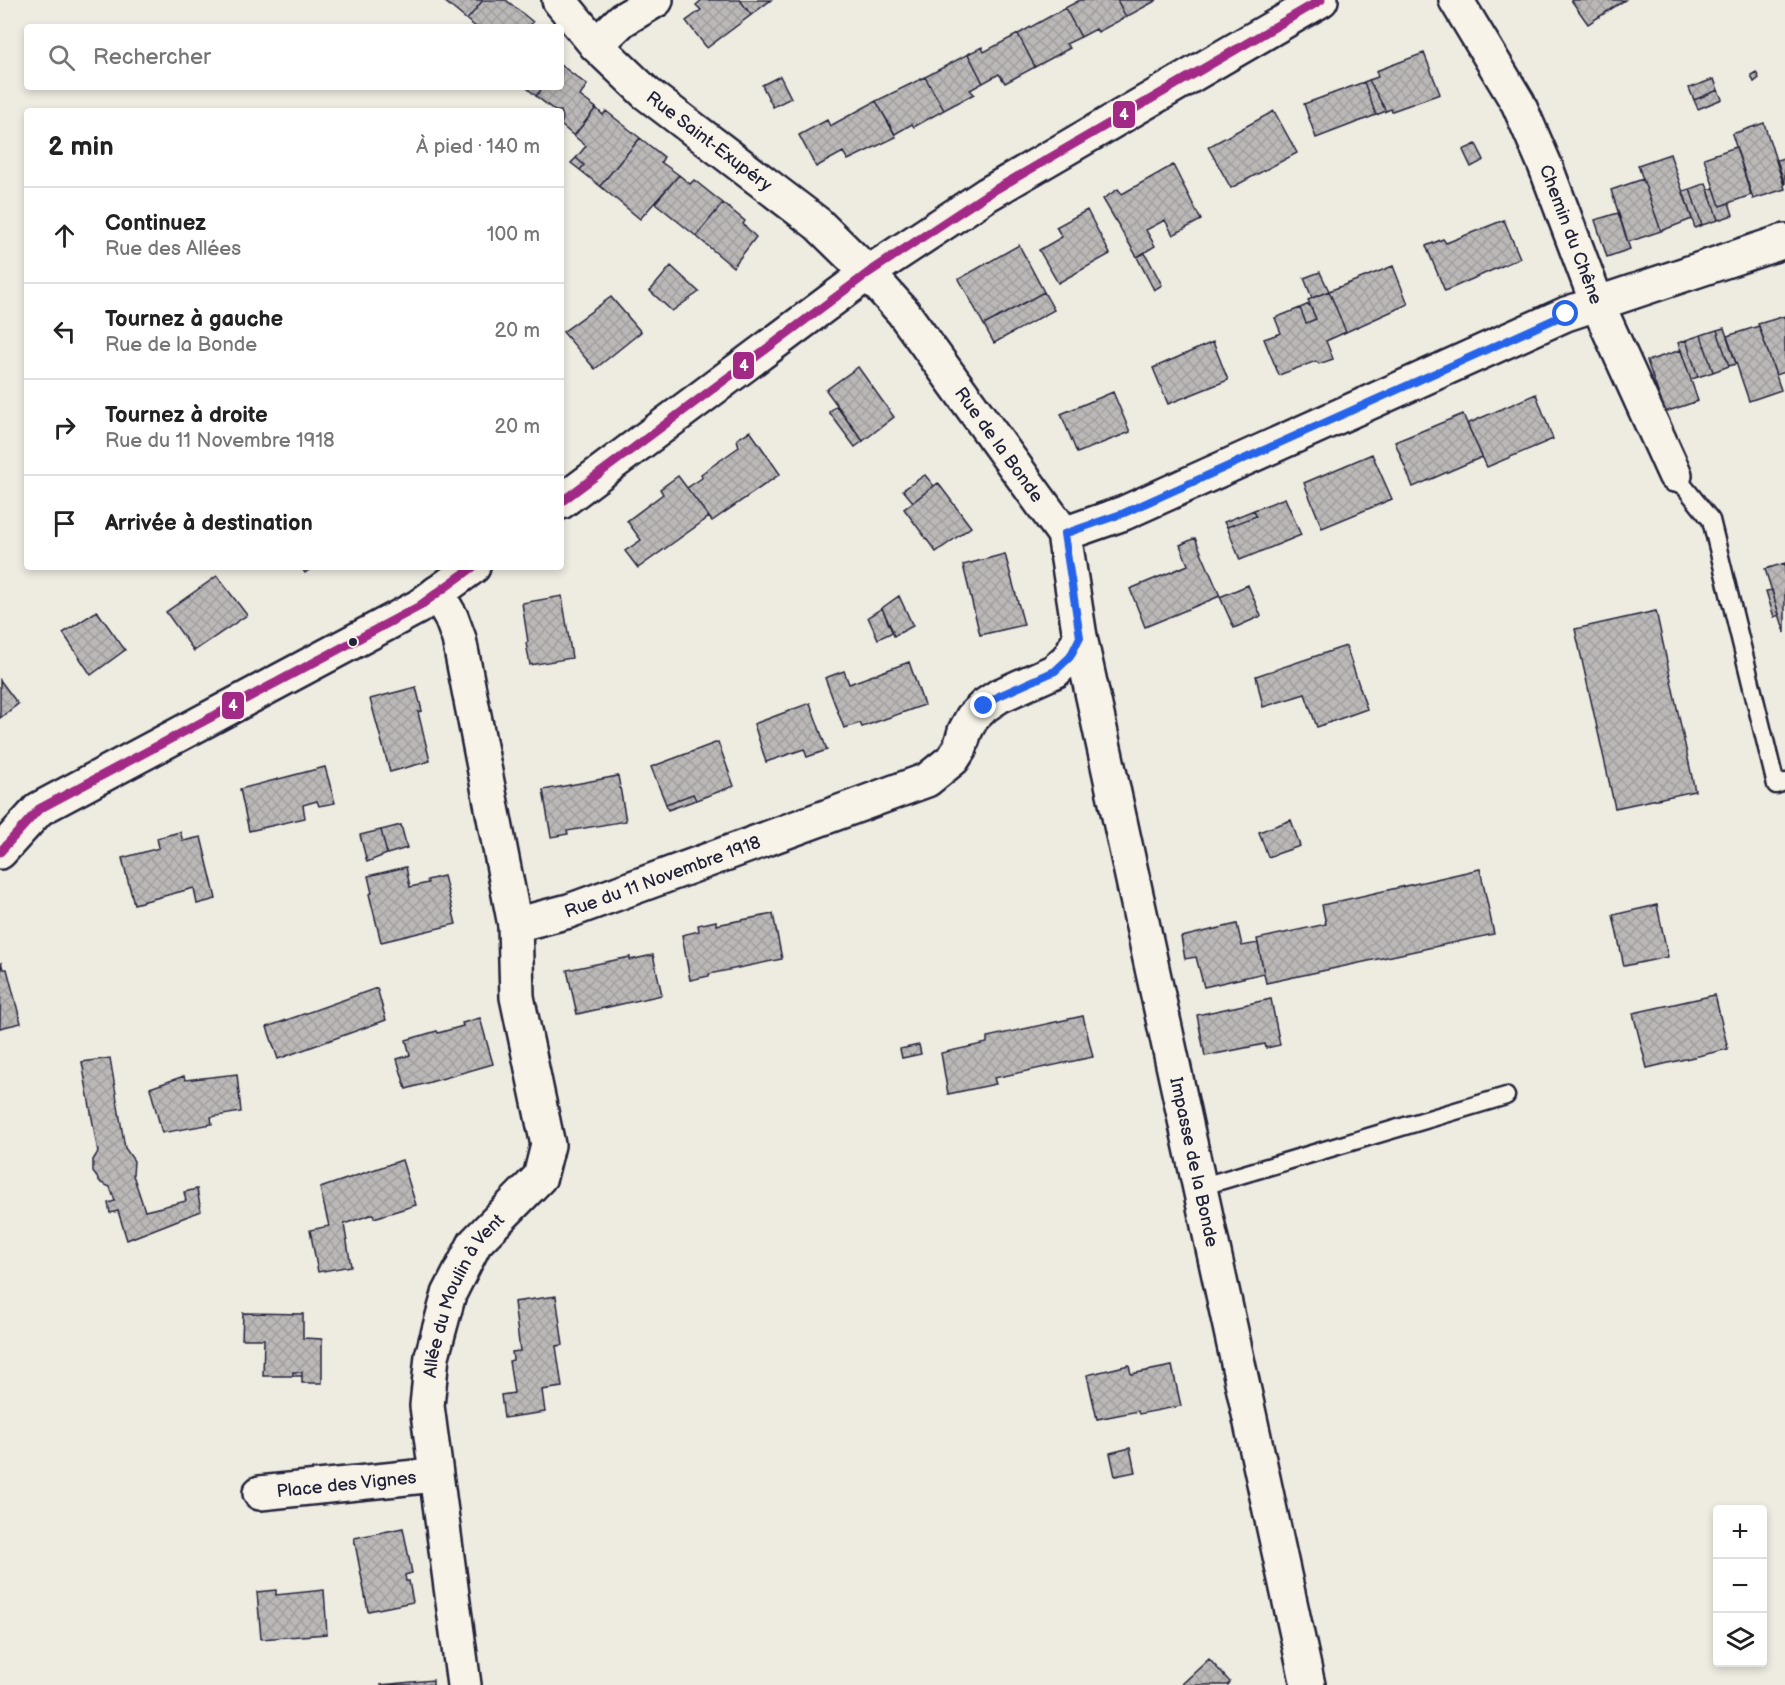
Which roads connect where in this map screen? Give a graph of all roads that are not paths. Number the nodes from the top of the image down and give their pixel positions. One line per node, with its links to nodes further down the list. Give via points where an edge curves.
1 (559, 0): 5 (street, Rue Saint-Exupéry)
2 (656, 0): 5 (street, via 622,20)
3 (1321, 0): 7 (street, via 986,195)
4 (1456, 0): 8 (street, Chemin du Chêne, via 1518,103)
5 (596, 45): 7 (street, Rue Saint-Exupéry, via 646,93 818,224)
6 (1785, 241): 8 (street)
7 (868, 273): 10 (street); 11 (street, Rue de la Bonde, via 903,312)
8 (1597, 303): 9 (street, Chemin du Chêne); 11 (street, via 1124,513)
9 (1675, 475): 15 (lane, via 1711,520 1776,785)
10 (564, 500)
11 (1064, 534): 14 (street, Rue de la Bonde)
12 (468, 570): 13 (street)
13 (436, 593): 16 (street, via 418,607 39,809); 17 (street, via 459,639)
14 (1080, 637): 17 (street, Rue du 11 Novembre 1918, via 1070,657 1055,671 984,706 969,724 953,759 927,780 569,911); 19 (street, Impasse de la Bonde)
15 (1785, 782)
16 (0, 852)
17 (515, 925): 20 (street, Allée du Moulin à Vent, via 517,997 548,1144 540,1177 475,1243 449,1294 432,1356 427,1406)
18 (1506, 1096): 19 (lane)
19 (1200, 1187): 23 (street, Impasse de la Bonde)
20 (435, 1475): 21 (street, Place des Vignes); 22 (street, Allée du Moulin à Vent)
21 (260, 1493)
22 (464, 1685)
23 (1308, 1685)

